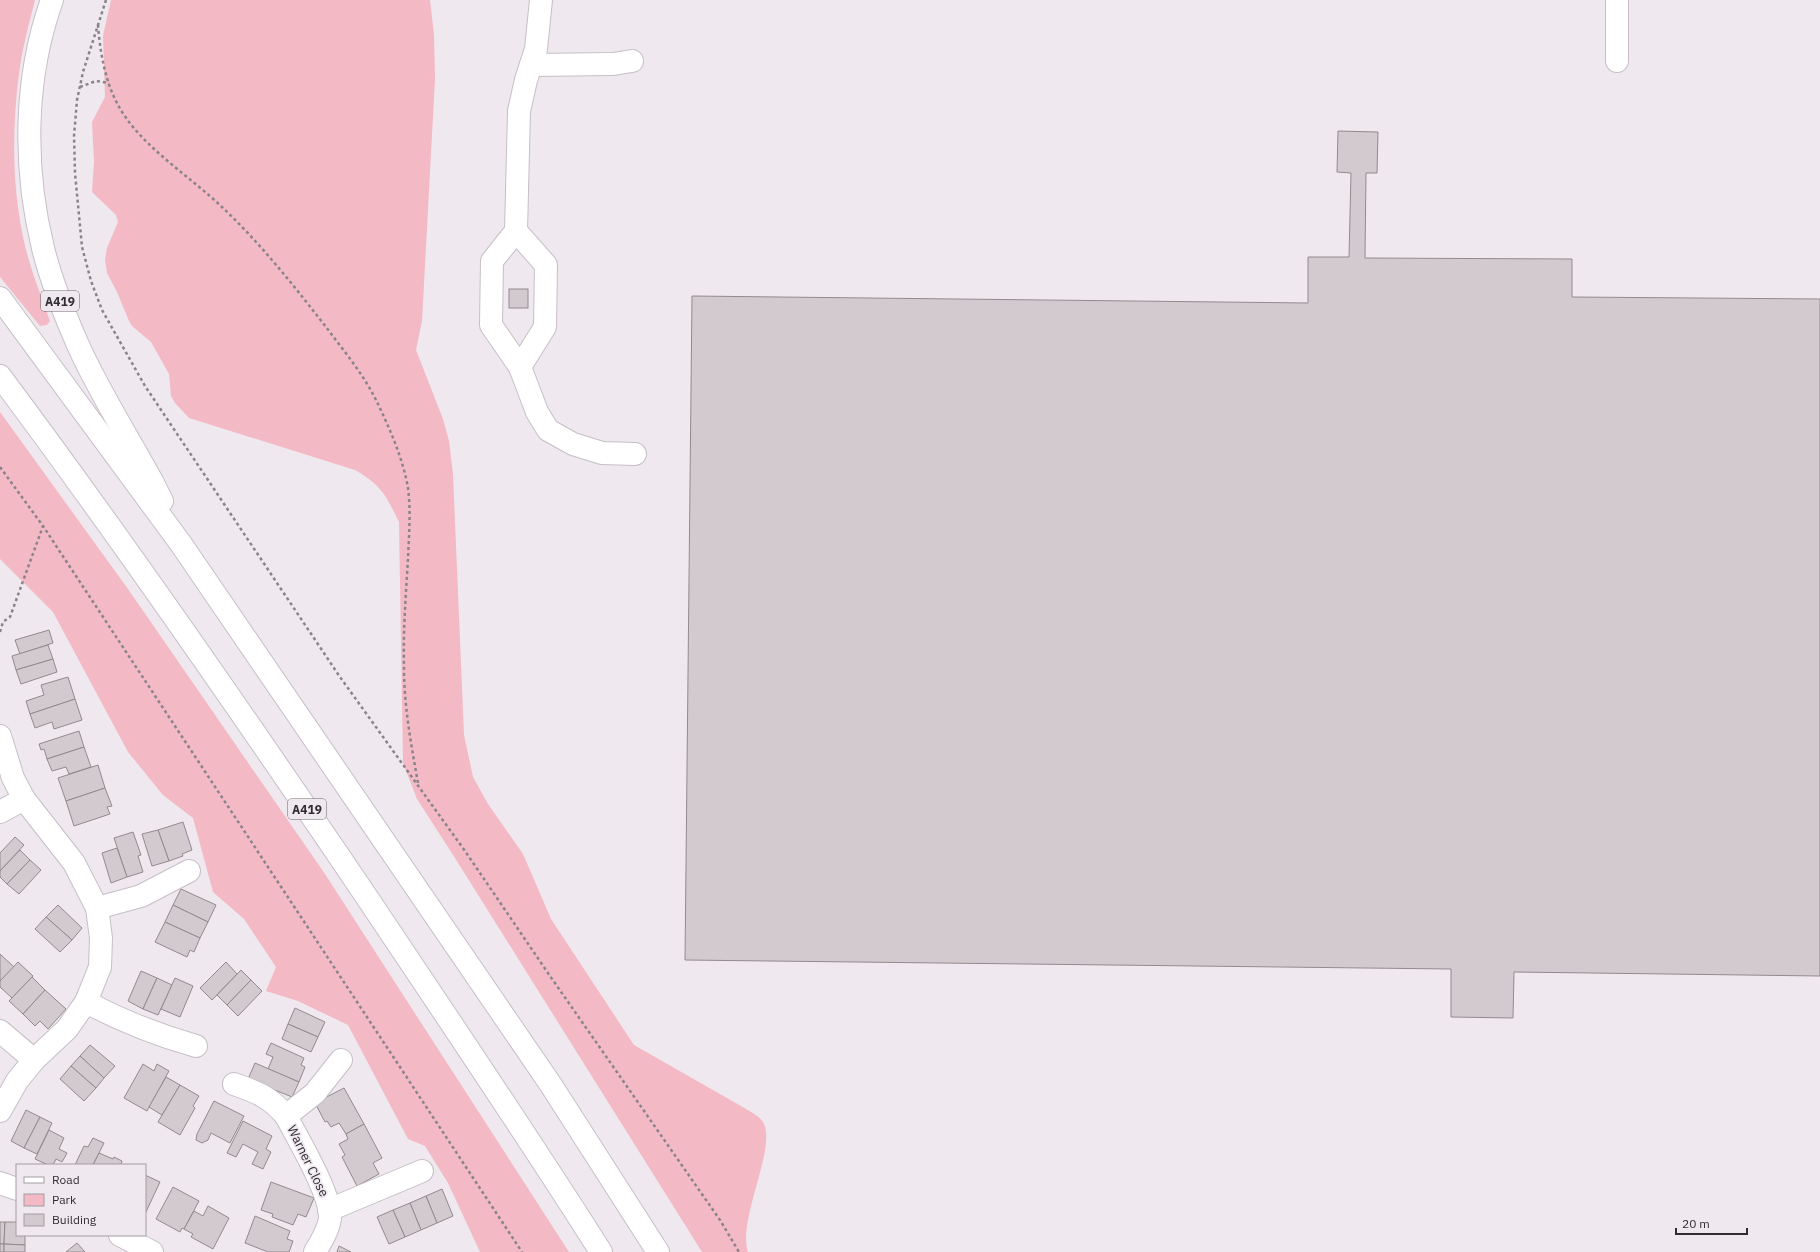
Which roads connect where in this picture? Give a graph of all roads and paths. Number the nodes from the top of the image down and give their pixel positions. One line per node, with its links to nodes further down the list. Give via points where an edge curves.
1 (52, 0): 18 (main road, A419, via 35,62 30,124 31,183 43,248 58,296 78,346 154,483)
2 (106, 0): 5 (path)
3 (541, 0): 8 (main road, via 536,49)
4 (1617, 0): 7 (main road)
5 (98, 23): 9 (path, via 100,46); 10 (path)
6 (632, 61): 8 (main road, via 613,64)
7 (1616, 61)
8 (531, 65): 11 (main road, via 519,111)
9 (109, 83): 10 (path, via 96,81); 21 (path, via 118,106 130,124 174,167 223,208 308,303 347,354 376,400 404,470 408,490 404,668 409,734)
10 (80, 87): 21 (path, via 74,136 78,211 82,247 102,310 145,386 340,677)
11 (516, 231): 13 (main road, via 492,261 491,325); 13 (main road, via 546,265 545,327)
12 (0, 298): 18 (main road, A419)
13 (520, 367): 15 (main road, via 537,412 548,430 573,444 602,453)
14 (0, 376): 42 (main road, A419, via 266,748 487,1076)
15 (635, 454)
16 (0, 467): 17 (path)
17 (43, 526): 19 (path, via 10,617 2,622); 41 (path)
18 (181, 544): 43 (main road, A419, via 551,1085)
19 (0, 632)
20 (0, 736): 22 (main road, via 13,778)
21 (419, 786): 44 (path, via 720,1220)
22 (24, 799): 23 (main road); 25 (main road, via 74,863)
23 (0, 812)
24 (189, 871): 25 (main road, via 141,896)
25 (98, 908): 26 (main road, via 100,966)
26 (86, 1002): 28 (main road, via 152,1033); 29 (main road, via 67,1029)
27 (0, 1031): 29 (main road)
28 (196, 1046)
29 (34, 1060): 32 (main road, via 17,1081)
30 (341, 1060): 33 (main road, via 315,1093)
31 (234, 1084): 33 (main road, Warner Close, via 266,1096)
32 (0, 1111)
33 (286, 1116): 37 (main road, Warner Close, via 325,1195)
34 (422, 1171): 37 (main road)
35 (0, 1183): 36 (main road)
36 (16, 1189)
37 (329, 1210): 40 (main road, Warner Close, via 330,1220)
38 (122, 1236): 39 (main road)
39 (152, 1252)
40 (316, 1252)
41 (522, 1252)
42 (601, 1252)
43 (658, 1252)
44 (739, 1252)

